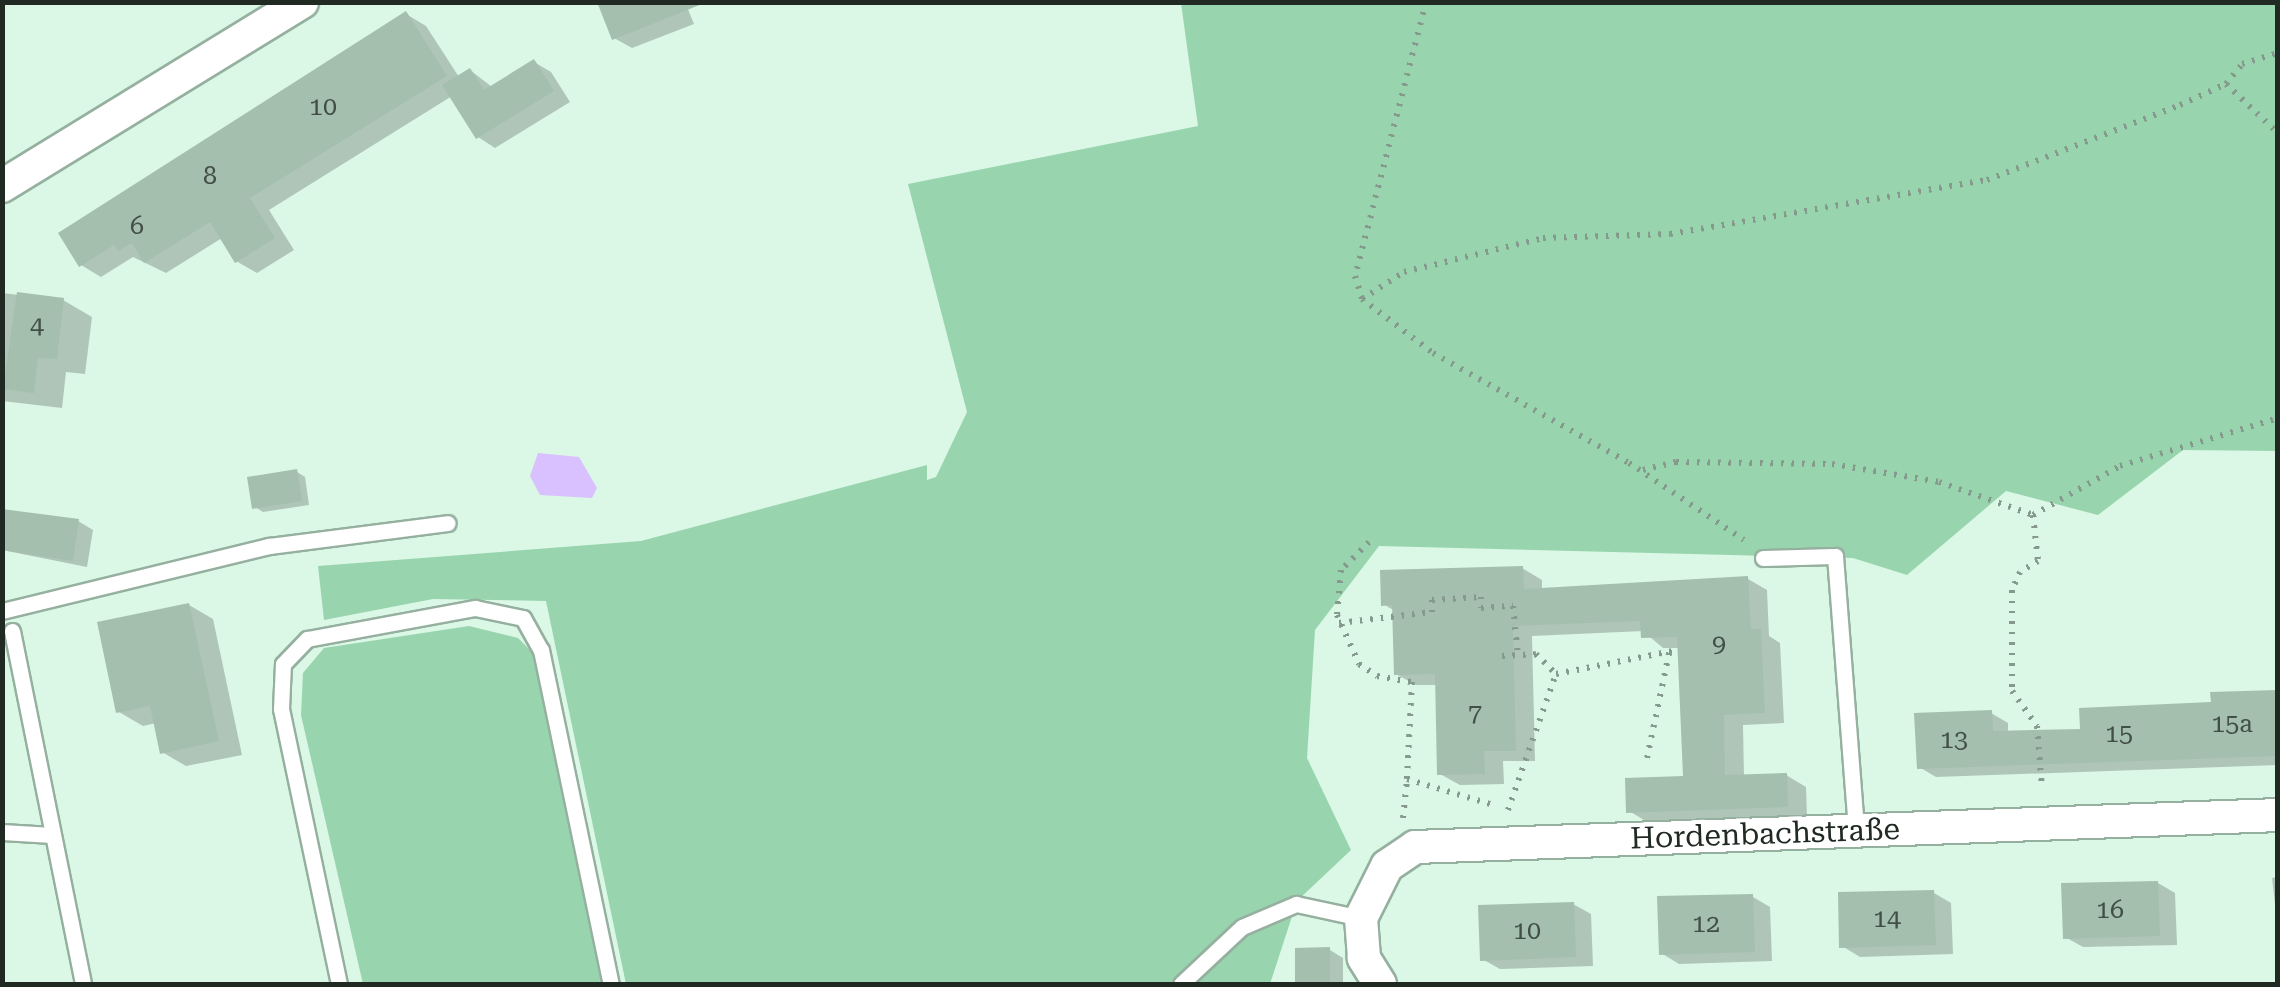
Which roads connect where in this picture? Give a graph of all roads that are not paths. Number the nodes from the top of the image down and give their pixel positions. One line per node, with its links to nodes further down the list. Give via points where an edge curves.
1 (302, 2): 2 (street)
2 (2, 186)
3 (448, 523): 5 (lane, via 269,546)
4 (1764, 558): 8 (lane, via 1835,556)
5 (2, 610)
6 (12, 631): 10 (lane)
7 (2278, 815): 8 (street, Hordenbachstraße)
8 (1856, 830): 11 (street, Hordenbachstraße, via 1415,847 1387,866)
9 (2, 832): 10 (lane)
10 (52, 836): 12 (lane)
11 (1361, 918): 15 (lane, via 1296,904 1242,926); 16 (street, via 1364,958)
12 (83, 984)
13 (339, 984): 14 (lane, via 281,710 283,664 307,639 475,608 523,618 541,650)
14 (611, 984)
15 (1181, 984)
16 (1380, 984)

